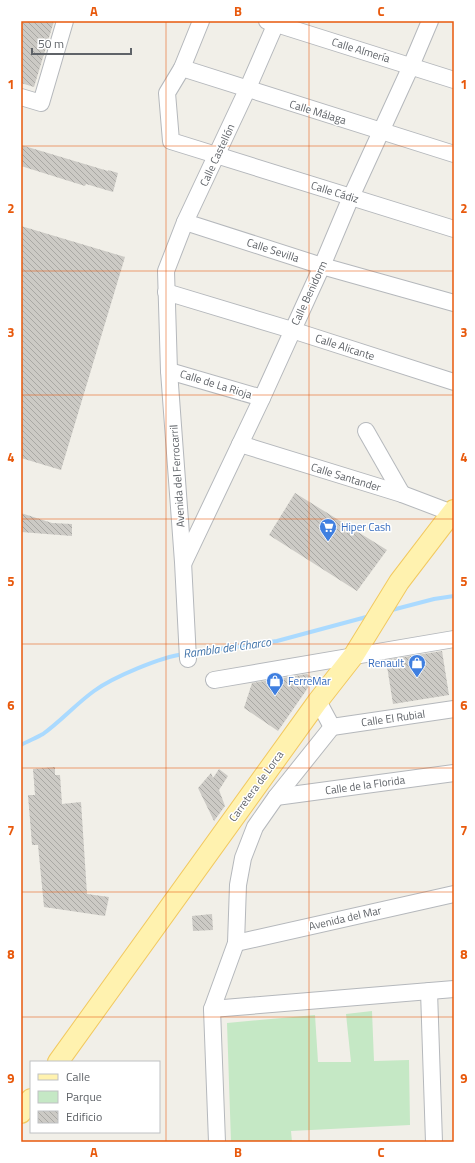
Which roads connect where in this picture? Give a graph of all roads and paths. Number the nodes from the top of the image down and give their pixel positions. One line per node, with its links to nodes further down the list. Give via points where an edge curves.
1 (65, 21): 9 (street, via 41,103)
2 (201, 21): 6 (street)
3 (430, 21): 5 (street, Calle Benidorm)
4 (274, 22): 5 (street, Calle Almería); 8 (street, Calle Castellón)
5 (411, 66): 7 (street, Calle Almería); 10 (street, Calle Benidorm)
6 (182, 68): 8 (street, Calle Málaga); 12 (street, Calle Cádiz, via 167,92 171,141)
7 (454, 80)
8 (247, 90): 10 (street, Calle Málaga); 12 (street, Calle Castellón)
9 (21, 97)
10 (380, 131): 11 (street, Calle Málaga); 13 (street, Calle Benidorm)
11 (454, 154)
12 (217, 155): 13 (street, Calle Cádiz); 14 (street, Calle Castellón)
13 (351, 196): 15 (street, Calle Cádiz); 16 (street, Calle Benidorm)
14 (185, 222): 16 (street, Calle Sevilla); 17 (street, Calle Castellón, via 166,272)
15 (454, 229)
16 (322, 266): 18 (street, Calle Sevilla); 19 (street, Calle Benidorm)
17 (166, 292): 19 (street, Calle Alicante); 20 (street, Avenida del Ferrocarril)
18 (454, 303)
19 (292, 330): 21 (street, Calle Alicante); 22 (street, Calle Benidorm)
20 (169, 371): 22 (street, Calle de La Rioja); 27 (street, Avenida del Ferrocarril)
21 (454, 382)
22 (262, 398): 24 (street, Calle Benidorm)
23 (366, 431): 25 (street)
24 (240, 444): 25 (street, Calle Santander); 27 (street, Calle Benidorm)
25 (402, 494): 26 (street, Calle Santander)
26 (453, 511): 29 (main road, Carretera de Lorca, via 399,582)
27 (183, 562): 30 (street, Avenida del Ferrocarril)
28 (454, 639): 29 (street)
29 (357, 651): 31 (street); 32 (main road, Carretera de Lorca)
30 (188, 659)
31 (214, 680)
32 (318, 701): 34 (street); 42 (main road, Carretera de Lorca)
33 (454, 709): 34 (street, Calle El Rubial)
34 (332, 727): 36 (street)
35 (454, 773): 36 (street, Calle de la Florida)
36 (276, 798): 38 (street, via 255,827 243,858 238,885)
37 (454, 894): 38 (street, Avenida del Mar)
38 (236, 943): 41 (street)
39 (454, 989): 40 (street)
40 (429, 991): 41 (street); 46 (street)
41 (212, 1009): 45 (street)
42 (59, 1061)
43 (30, 1100): 44 (main road)
44 (21, 1113)
45 (216, 1142)
46 (434, 1142)

